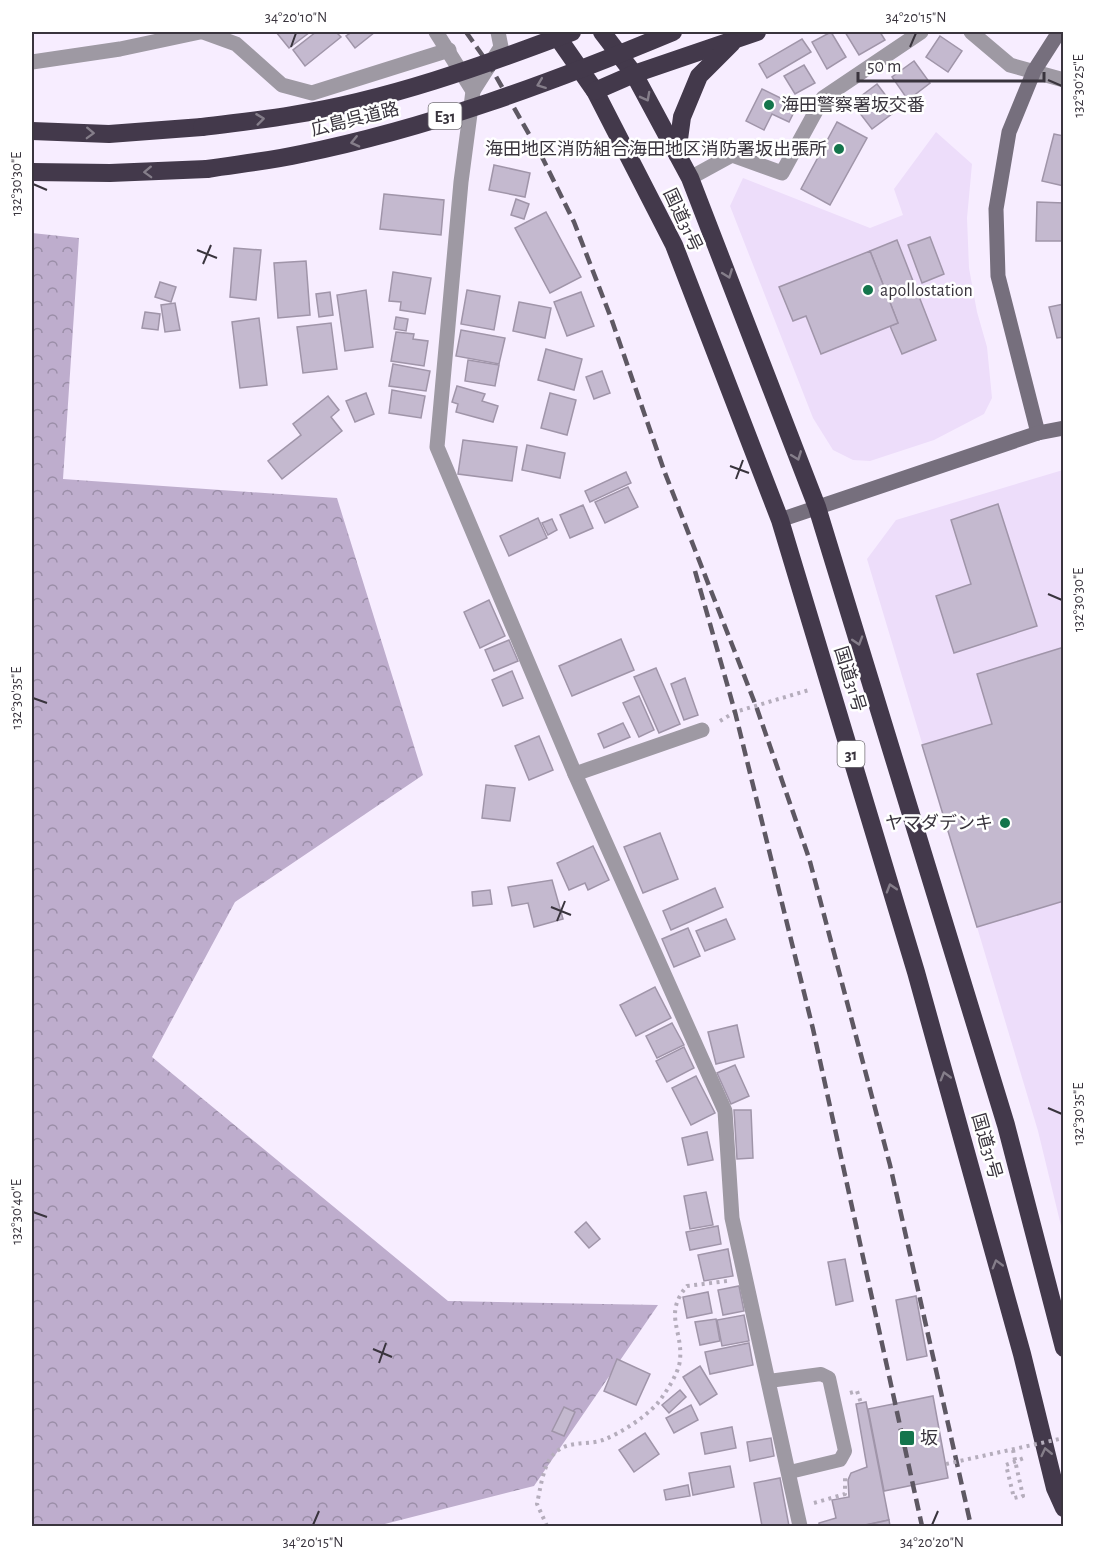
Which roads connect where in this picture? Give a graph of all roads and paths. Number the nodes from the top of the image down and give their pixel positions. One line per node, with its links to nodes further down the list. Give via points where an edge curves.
1 (202, 32): 13 (street, via 236,44 282,84 312,93); 14 (street)
2 (436, 32): 13 (street)
3 (498, 32): 18 (street, via 501,46)
4 (555, 32): 19 (highway, 国道31号 / 31)
5 (572, 32): 20 (highway, 広島呉道路 / E31, one-way to 5, bridge, via 109,134 294,115 432,81)
6 (602, 32): 16 (highway, 国道31号 / 31)
7 (673, 32): 22 (highway, 広島呉道路 / E31, one-way to 22, bridge, via 537,86 442,117 300,154 207,169)
8 (757, 32): 12 (highway)
9 (921, 32): 23 (street, via 823,98 782,173 732,155)
10 (971, 32): 15 (street, via 1010,64)
11 (1059, 32): 15 (street)
12 (735, 39): 16 (highway); 21 (highway, via 699,76 682,117)
13 (449, 50): 18 (street)
14 (32, 62)
15 (1034, 71): 17 (street); 25 (street, via 1009,132 996,209 998,276)
16 (634, 74): 19 (highway); 21 (highway, 国道31号 / 31, one-way to 21)
17 (1064, 80)
18 (472, 92): 30 (street, via 437,447)
19 (595, 92): 27 (highway, 国道31号 / 31, via 674,244)
20 (32, 131)
21 (677, 154): 23 (highway, 国道31号 / 31)
22 (32, 172)
23 (690, 178): 26 (highway, 国道31号 / 31, one-way to 26)
24 (1064, 428): 25 (street)
25 (1038, 433): 26 (street)
26 (817, 507): 27 (street); 32 (highway, 国道31号 / 31, one-way to 32, via 1006,1125)
27 (780, 520): 28 (highway, 国道31号 / 31)
28 (830, 684): 29 (path, via 735,712); 39 (highway, 国道31号 / 31, one-way to 28, via 1055,1488 1023,1354 916,972)
29 (702, 730): 30 (street)
30 (575, 774): 31 (street, via 725,1111 732,1218)
31 (746, 1279): 33 (street); 40 (path, via 687,1286 677,1298 674,1315 678,1368 658,1403 644,1416 602,1440 565,1445 551,1457 537,1504)
32 (1064, 1348)
33 (769, 1381): 38 (street); 38 (lane, via 821,1374 829,1378 845,1450 840,1460)
34 (1064, 1438): 35 (path, bridge)
35 (1013, 1450): 36 (path, bridge, via 1023,1496 1014,1498 1006,1465); 37 (path, bridge)
36 (1024, 1458)
37 (946, 1464)
38 (790, 1472): 41 (street)
39 (1064, 1508)
40 (548, 1527)
41 (800, 1527)

